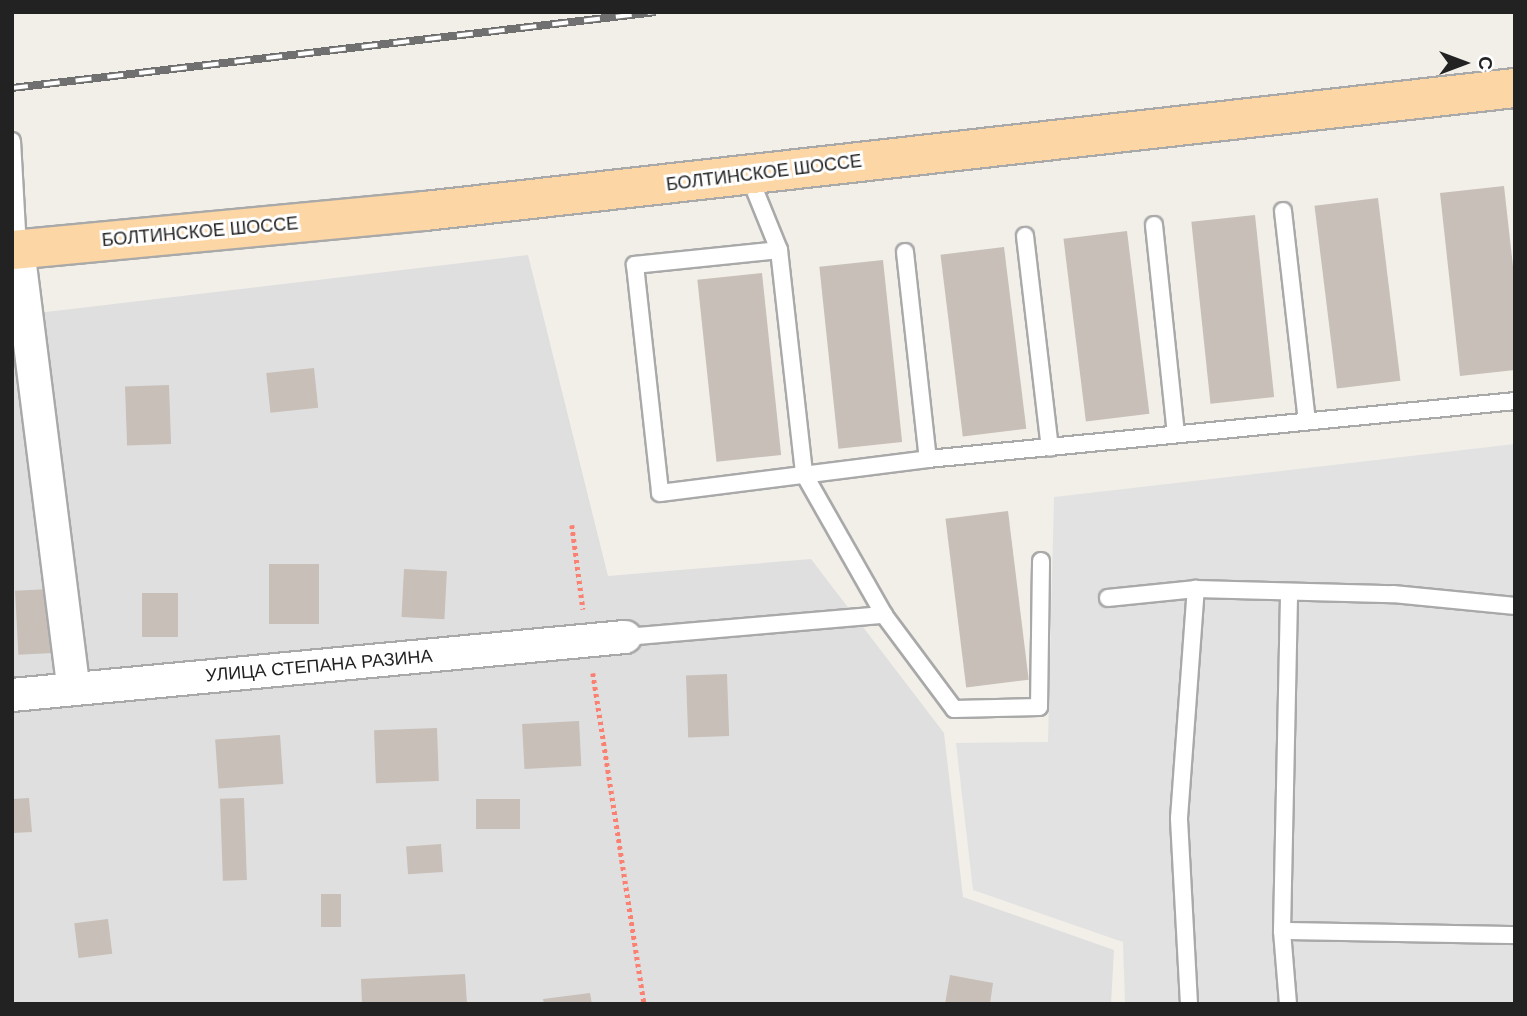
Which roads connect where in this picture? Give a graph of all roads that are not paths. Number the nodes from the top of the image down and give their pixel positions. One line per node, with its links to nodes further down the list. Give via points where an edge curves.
1 (1515, 88): 3 (main road, БОЛТИНСКОЕ ШОССЕ)
2 (12, 141): 7 (lane)
3 (748, 174): 7 (main road, БОЛТИНСКОЕ ШОССЕ); 8 (lane)
4 (1283, 211): 11 (lane)
5 (1154, 225): 12 (lane)
6 (1025, 236): 13 (lane)
7 (15, 250): 23 (street)
8 (779, 250): 15 (lane); 15 (lane, via 635,265 660,493)
9 (905, 252): 14 (lane)
10 (1515, 401): 11 (lane)
11 (1307, 421): 12 (lane)
12 (1176, 434): 13 (lane)
13 (1050, 448): 14 (lane)
14 (928, 459): 15 (lane)
15 (804, 474): 21 (lane)
16 (1041, 561): 21 (lane, via 1039,707 954,709)
17 (1196, 589): 18 (lane); 19 (lane); 27 (lane, via 1179,818)
18 (1289, 592): 20 (lane, via 1393,594); 25 (lane)
19 (1108, 598)
20 (1515, 606)
21 (884, 615): 22 (lane)
22 (625, 637): 23 (street, УЛИЦА СТЕПАНА РАЗИНА)
23 (73, 687): 24 (street, УЛИЦА СТЕПАНА РАЗИНА)
24 (12, 695)
25 (1282, 931): 26 (lane); 28 (lane)
26 (1515, 935)
27 (1189, 1004)
28 (1288, 1004)

